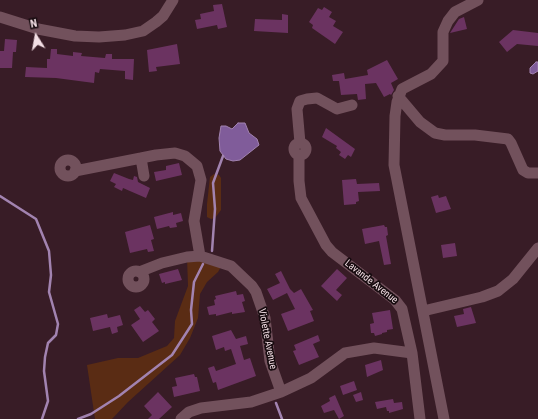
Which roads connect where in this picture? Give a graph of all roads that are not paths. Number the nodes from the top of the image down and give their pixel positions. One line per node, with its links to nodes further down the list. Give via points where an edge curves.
1 (173, 0): 3 (street, via 163,16 143,31 99,38 38,29)
2 (478, 0): 4 (street, via 455,12 448,21 443,32 444,58 440,65 431,74 405,86)
3 (0, 17)
4 (398, 96): 8 (street, via 420,122 435,133 508,139 523,170); 13 (street, via 394,160)
5 (352, 105): 14 (street, Lavande Avenue, via 337,109 317,98 300,102 297,109 300,143 294,148 294,153 299,156 299,181 303,204 332,252 399,304 404,314)
6 (141, 158): 7 (street); 9 (street); 11 (street, via 175,153 184,156 199,170 201,186 194,221)
7 (75, 171)
8 (538, 173)
9 (144, 176)
10 (538, 248): 13 (street, via 513,279 498,290 482,297)
11 (200, 256): 12 (street, via 169,261); 15 (street, Violette Avenue, via 231,266 256,292 265,318 270,360)
12 (139, 272)
13 (423, 311): 18 (street)
14 (412, 353): 15 (street, via 374,348 345,353 312,378); 17 (street, Lavande Avenue)
15 (281, 392): 16 (street, via 251,402 202,408 189,412)
16 (181, 419)
17 (420, 419)
18 (444, 419)

